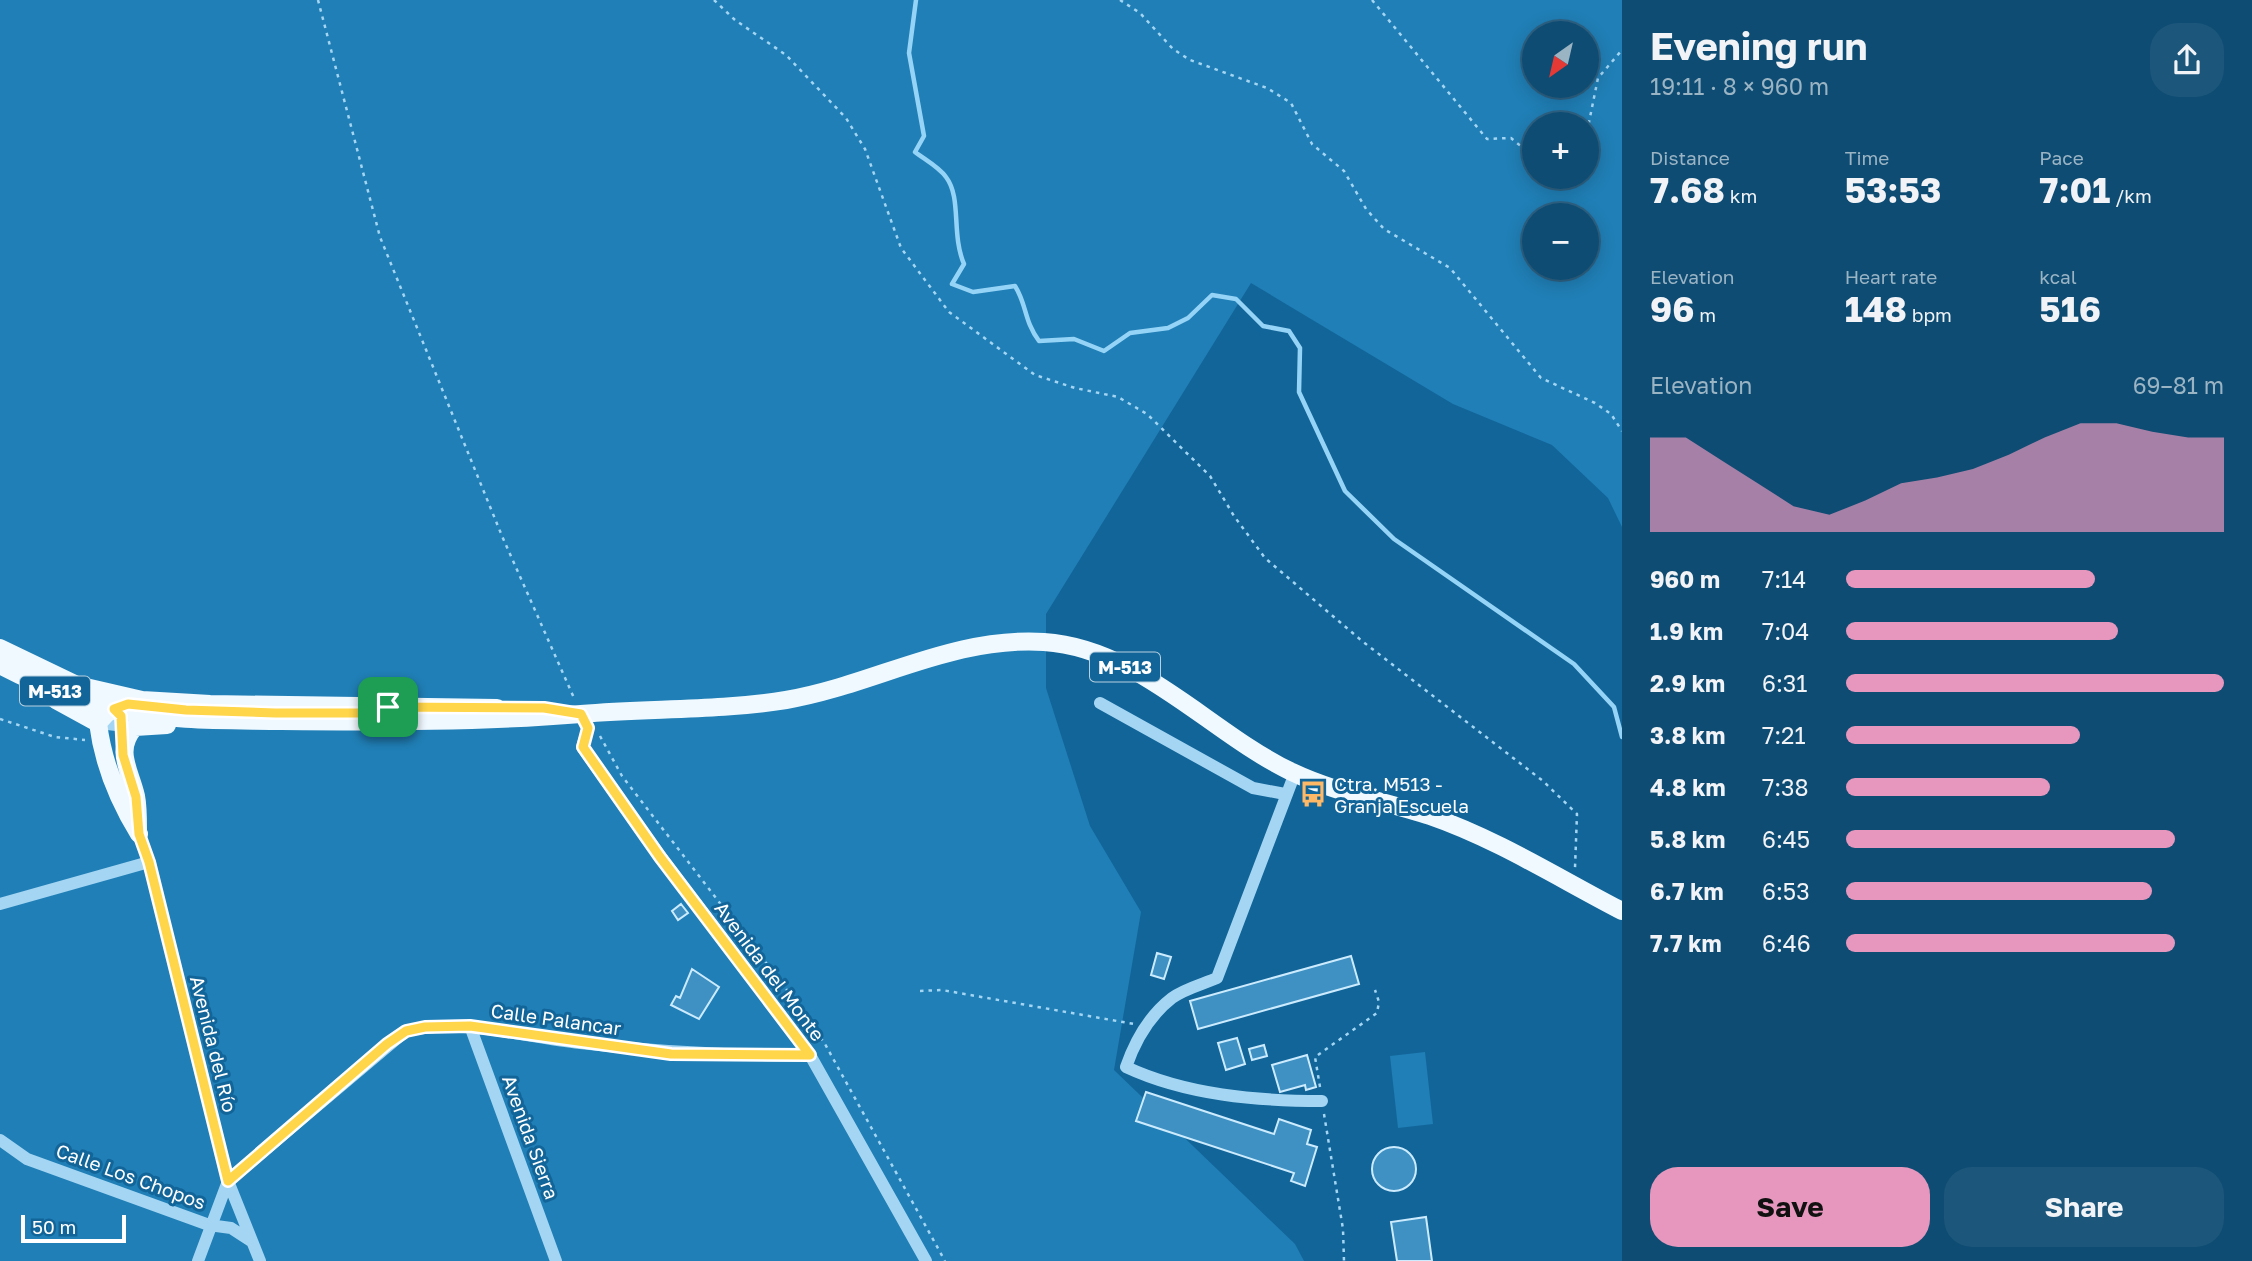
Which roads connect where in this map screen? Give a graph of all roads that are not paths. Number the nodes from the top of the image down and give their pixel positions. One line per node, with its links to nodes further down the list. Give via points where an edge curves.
1 (0, 648): 6 (main road, M-513, via 59,678 119,696 210,704)
2 (0, 654): 9 (main road)
3 (0, 665): 9 (main road, M-513)
4 (0, 672): 10 (main road, M-513)
5 (1100, 703): 12 (street, via 1253,788)
6 (388, 707): 7 (main road, M-513, via 544,708); 9 (main road, via 359,713 186,710)
7 (581, 714): 8 (main road, M-513, via 542,719); 11 (main road, M-513, via 764,703 820,692 975,645 1046,642 1118,664 1255,753); 18 (street, Avenida del Monte, via 588,728 583,747)
8 (317, 721): 9 (main road, M-513, via 283,726); 9 (main road, M-513, via 170,717)
9 (121, 723): 10 (main road, M-513); 10 (main road, M-513); 13 (main road)
10 (101, 739): 13 (main road, via 119,802)
11 (1295, 773): 12 (street); 16 (main road, M-513, via 1459,827)
12 (1286, 794): 19 (street, via 1217,978 1172,997 1144,1028 1126,1067 1153,1079 1264,1101)
13 (139, 834): 14 (street, Avenida del Río)
14 (149, 862): 15 (street); 21 (street, Avenida del Río)
15 (0, 904)
16 (1622, 911)
17 (470, 1026): 18 (street, Calle Palancar, via 671,1054); 21 (street, Calle Palancar, via 406,1031); 26 (street, Avenida Sierra)
18 (810, 1055): 27 (street, Avenida del Monte)
19 (1322, 1101)
20 (0, 1140): 22 (street, Calle Los Chopos, via 27,1159)
21 (228, 1181): 22 (street, Calle Palancar); 23 (street, Avenida del Río)
22 (209, 1225): 23 (street, Calle Los Chopos, via 231,1228); 24 (street, Calle Palancar)
23 (251, 1241): 25 (street, Avenida del Río)
24 (198, 1261)
25 (260, 1261)
26 (556, 1261)
27 (926, 1261)

